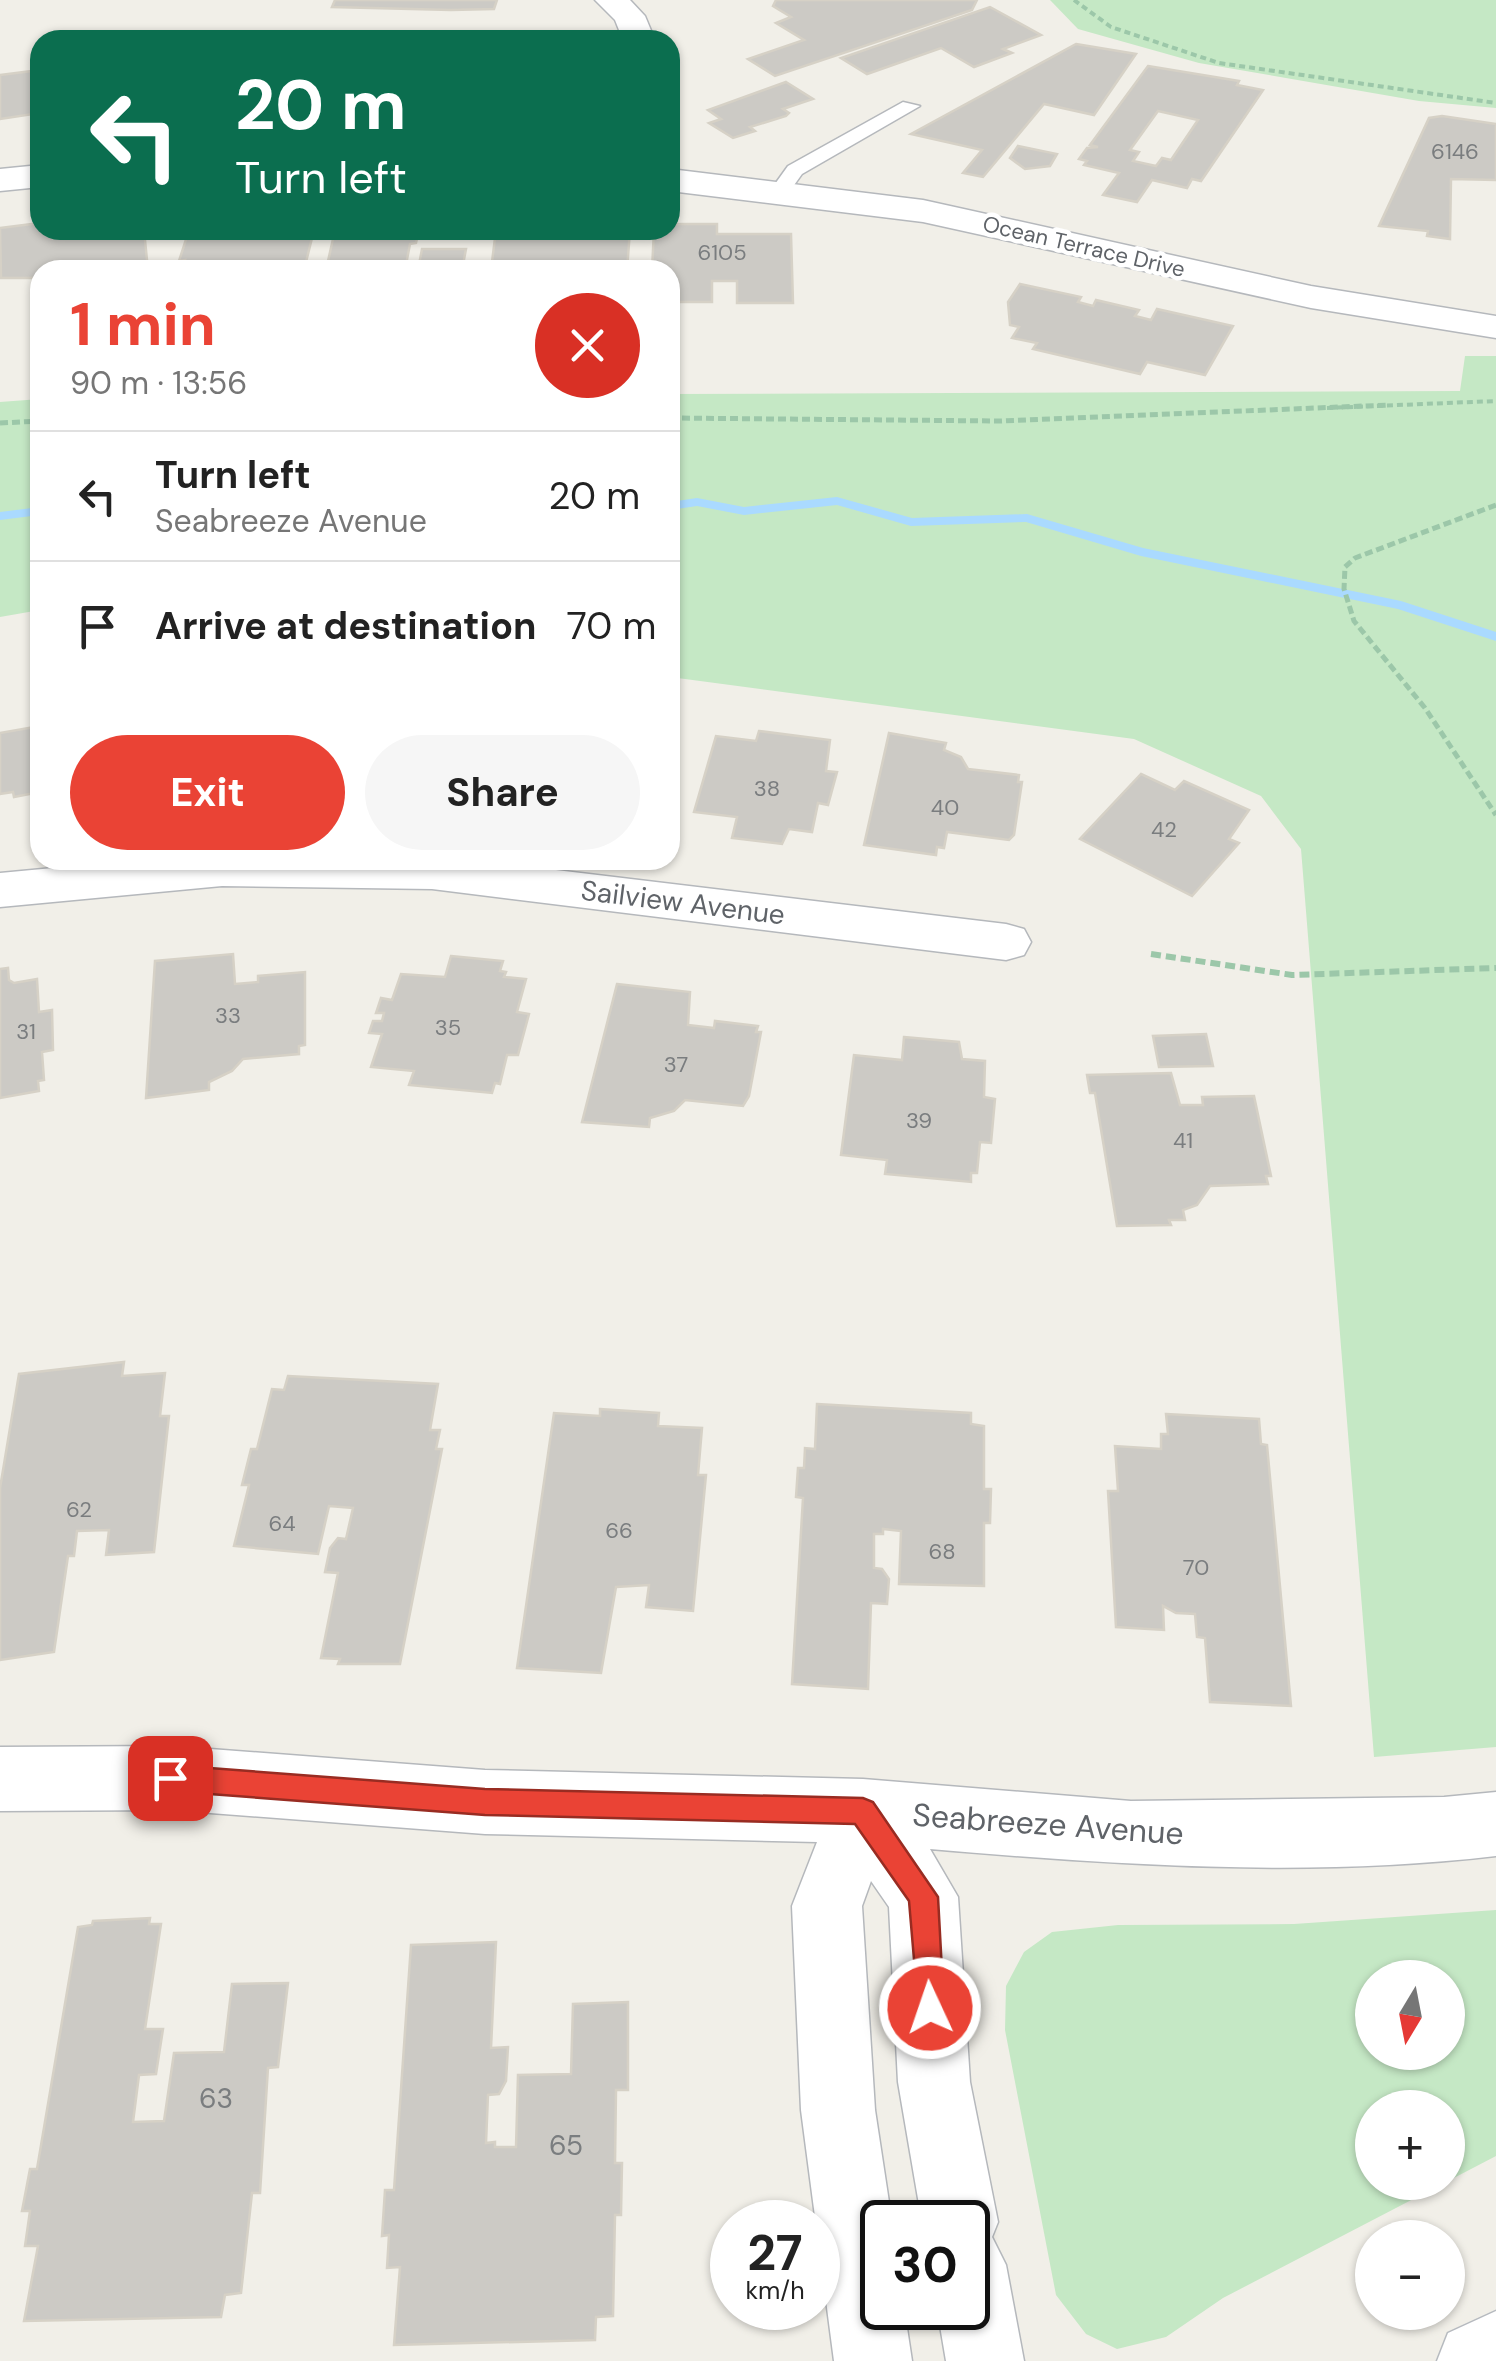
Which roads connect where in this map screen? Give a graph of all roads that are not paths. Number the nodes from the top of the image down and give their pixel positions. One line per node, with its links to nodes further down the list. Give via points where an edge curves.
1 (611, 0): 2 (street)
2 (635, 30)
3 (910, 106): 7 (lane, via 795,170)
4 (30, 177): 5 (street)
5 (0, 180)
6 (680, 181): 7 (street, Ocean Terrace Drive)
7 (780, 191): 8 (street, Ocean Terrace Drive, via 1006,227 1236,282)
8 (1496, 327)
9 (211, 870): 11 (street, Sailview Avenue)
10 (292, 870): 12 (street, Sailview Avenue, via 432,872)
11 (0, 890)
12 (1006, 942)
13 (0, 1780): 14 (street, Seabreeze Avenue, via 170,1778 485,1802)
14 (863, 1811): 15 (street, Seabreeze Avenue, via 1131,1834); 16 (street, via 923,1897 934,2082); 19 (street, via 827,1906 838,2110)
15 (1496, 1824)
16 (956, 2200)
17 (980, 2330): 20 (street)
18 (1496, 2350): 21 (street)
19 (873, 2361)
20 (985, 2361)
21 (1476, 2361)

